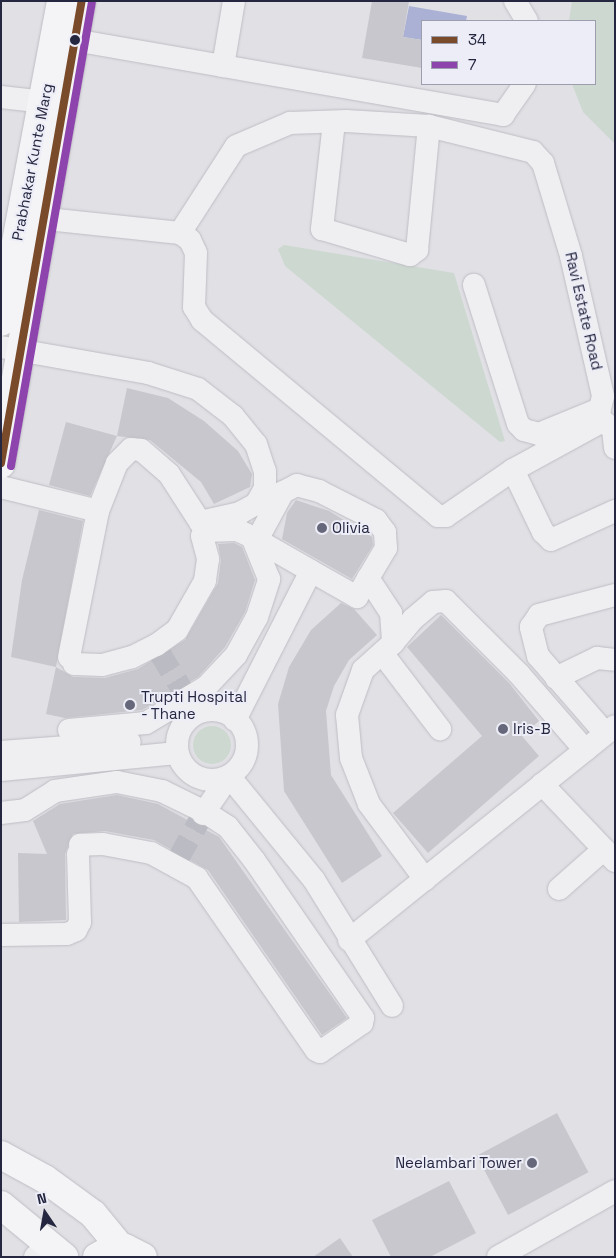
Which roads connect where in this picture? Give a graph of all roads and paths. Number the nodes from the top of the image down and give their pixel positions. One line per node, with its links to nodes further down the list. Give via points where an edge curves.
1 (61, 1): 10 (street, Prabhakar Kunte Marg)
2 (82, 1): 6 (street, Prabhakar Kunte Marg)
3 (234, 1): 7 (street)
4 (515, 1): 5 (street)
5 (526, 20)
6 (74, 40): 7 (street); 13 (street, Prabhakar Kunte Marg)
7 (223, 66): 8 (street, via 503,115)
8 (524, 85)
9 (1, 97): 10 (street)
10 (45, 102): 13 (street, Prabhakar Kunte Marg)
11 (334, 122): 12 (street, Ravi Estate Road); 12 (street, via 322,229 410,255 417,250); 14 (street, Ravi Estate Road, via 290,123 241,143)
12 (429, 126): 15 (street, Ravi Estate Road, via 533,152 544,164 571,256 599,377 603,396 600,409 539,434 524,430 518,424)
13 (32, 218): 14 (street); 16 (street, Prabhakar Kunte Marg); 17 (street, Prabhakar Kunte Marg)
14 (180, 233): 20 (street, via 190,240 196,253 192,294 194,307 202,320 438,516 446,516)
15 (474, 285)
16 (1, 322)
17 (11, 349): 19 (street, Prabhakar Kunte Marg); 22 (street, via 148,373 198,389 233,416 256,444 265,471 265,488 256,504 240,513 200,522 169,474 141,450 131,449 117,463)
18 (615, 448): 20 (street, via 613,429 603,421)
19 (1, 464)
20 (513, 470): 23 (street, via 543,532 551,540)
21 (1, 487): 22 (street)
22 (98, 511): 32 (street, via 72,660 102,665 157,649 176,630 205,581 208,559 202,536 206,531 237,530 252,537 269,579 257,616 236,656 206,687 146,723)
23 (615, 511)
24 (311, 571): 25 (street, via 357,597); 25 (street, via 257,540 282,492 298,485 319,491 376,520 385,532 386,548); 30 (street)
25 (368, 578): 27 (street, via 391,613)
26 (615, 595): 29 (street, via 539,615 531,627 532,634 538,656)
27 (387, 648): 31 (street); 35 (street, via 433,602 446,601 519,674); 43 (street, via 363,670 347,715 351,758 369,804)
28 (615, 660): 29 (street, via 597,658)
29 (556, 678): 33 (street)
30 (235, 720): 34 (street, via 216,711 192,708 181,729); 38 (street, via 242,728 246,749 238,769)
31 (440, 729)
32 (69, 730)
33 (610, 730): 35 (street)
34 (177, 746): 36 (street); 37 (street); 38 (street, via 182,764 198,778 214,780)
35 (585, 750): 39 (street)
36 (1, 752)
37 (1, 770)
38 (229, 776): 40 (street); 46 (street, via 314,880)
39 (542, 784): 42 (street); 43 (street)
40 (204, 813): 41 (street, via 162,791 117,782 55,791 25,810); 45 (street, via 228,826 363,1018 362,1023 320,1052 197,878 177,861 103,844 79,849 80,922 76,930 67,934)
41 (1, 814)
42 (609, 855): 44 (street)
43 (425, 879): 46 (street)
44 (559, 889)
45 (1, 935)
46 (349, 940): 47 (street)
47 (392, 1006)
48 (1, 1155): 52 (street, via 45,1180 93,1214)
49 (615, 1191): 53 (street)
50 (1, 1206): 51 (street)
51 (49, 1252)
52 (120, 1254)
53 (498, 1257)

